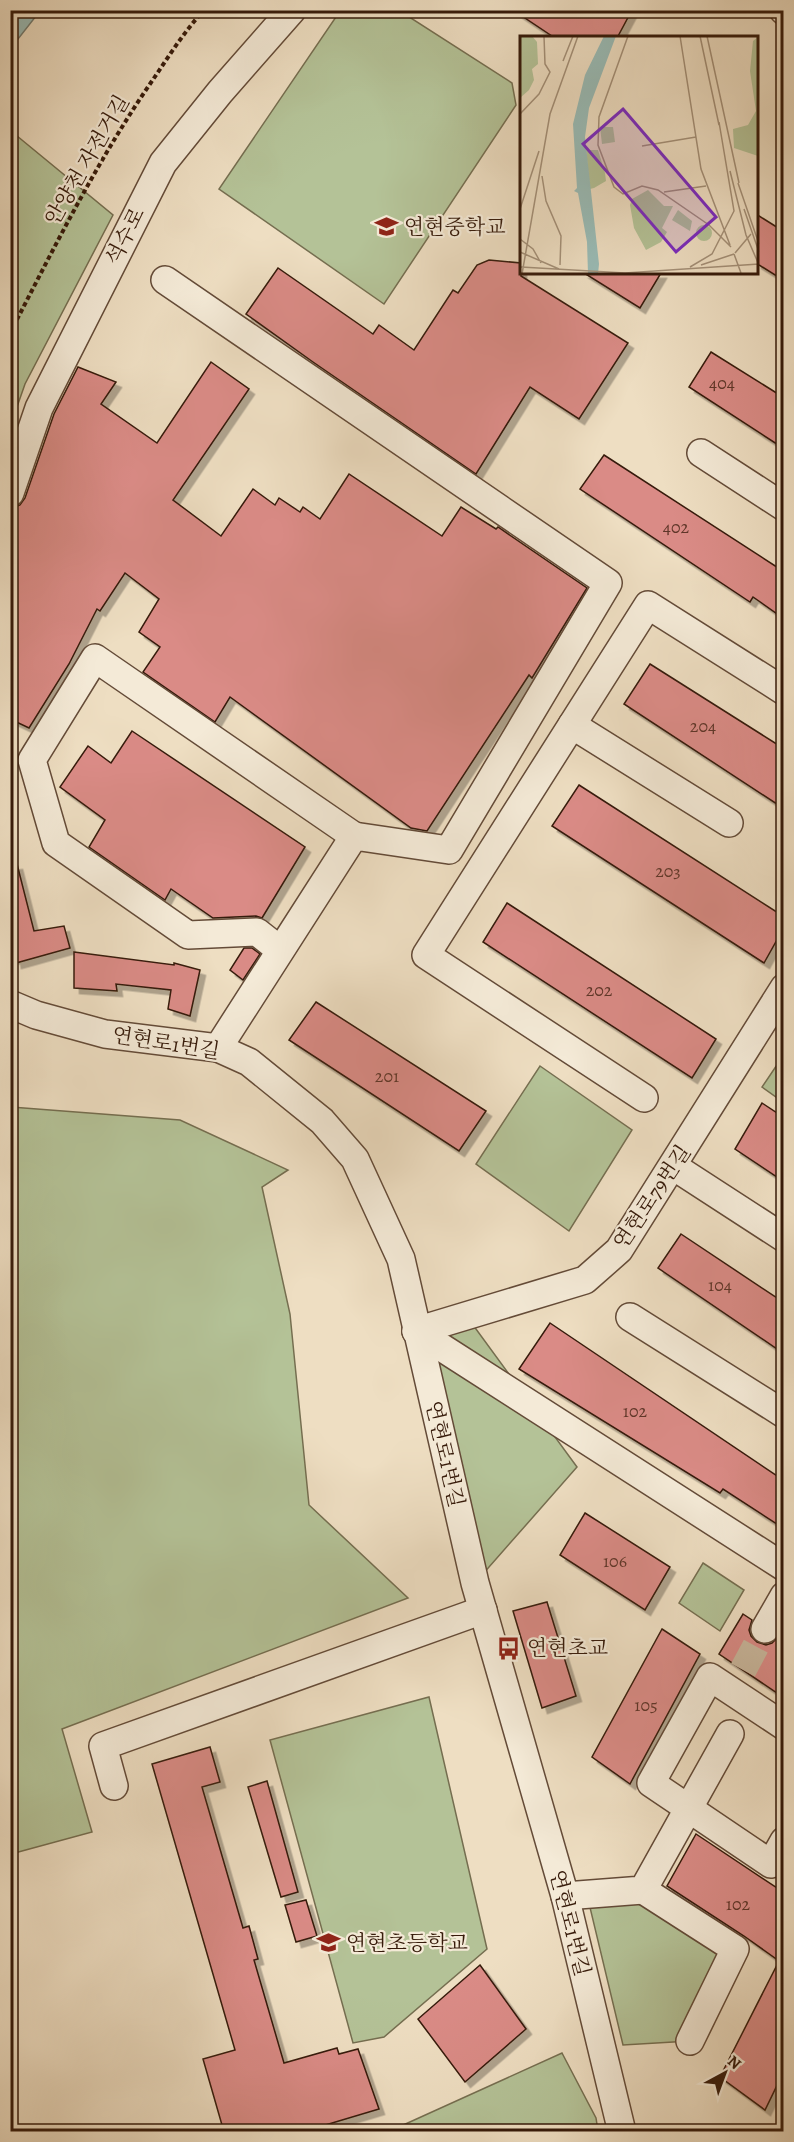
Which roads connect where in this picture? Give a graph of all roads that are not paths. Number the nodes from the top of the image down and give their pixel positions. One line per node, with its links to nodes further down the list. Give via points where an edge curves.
1 (292, 10): 4 (street, 석수로, via 163,164 39,408)
2 (165, 280): 9 (street, via 608,583 449,850)
3 (701, 453): 5 (street)
4 (10, 493)
5 (783, 507)
6 (783, 691): 7 (street, via 648,605)
7 (572, 725): 8 (street); 14 (street, via 426,954)
8 (729, 823)
9 (354, 836): 10 (street); 10 (street, via 95,658 32,760 56,843 188,934 257,932)
10 (280, 950): 13 (street)
11 (783, 988): 15 (street, 연현로79번길)
12 (10, 1004): 13 (street, 연현로1번길, via 105,1034)
13 (218, 1048): 18 (street, 연현로1번길, via 249,1062 321,1121 355,1159 401,1259)
14 (644, 1098)
15 (673, 1166): 16 (street); 18 (street, 연현로79번길, via 619,1250 585,1280)
16 (783, 1238)
17 (630, 1317): 19 (street)
18 (416, 1331): 20 (street); 22 (street, 연현로1번길)
19 (783, 1414)
20 (783, 1567)
21 (783, 1596): 23 (street)
22 (483, 1610): 26 (street, via 103,1746); 30 (street, 연현로1번길)
23 (765, 1629)
24 (783, 1726): 27 (street, via 737,1680 710,1677 651,1783)
25 (730, 1734): 27 (street)
26 (114, 1786)
27 (689, 1808): 28 (street, via 771,1864); 29 (street)
28 (783, 1841)
29 (644, 1890): 30 (street); 31 (street, via 735,1949)
30 (565, 1896): 32 (street, 연현로1번길)
31 (690, 2041)
32 (622, 2132)

